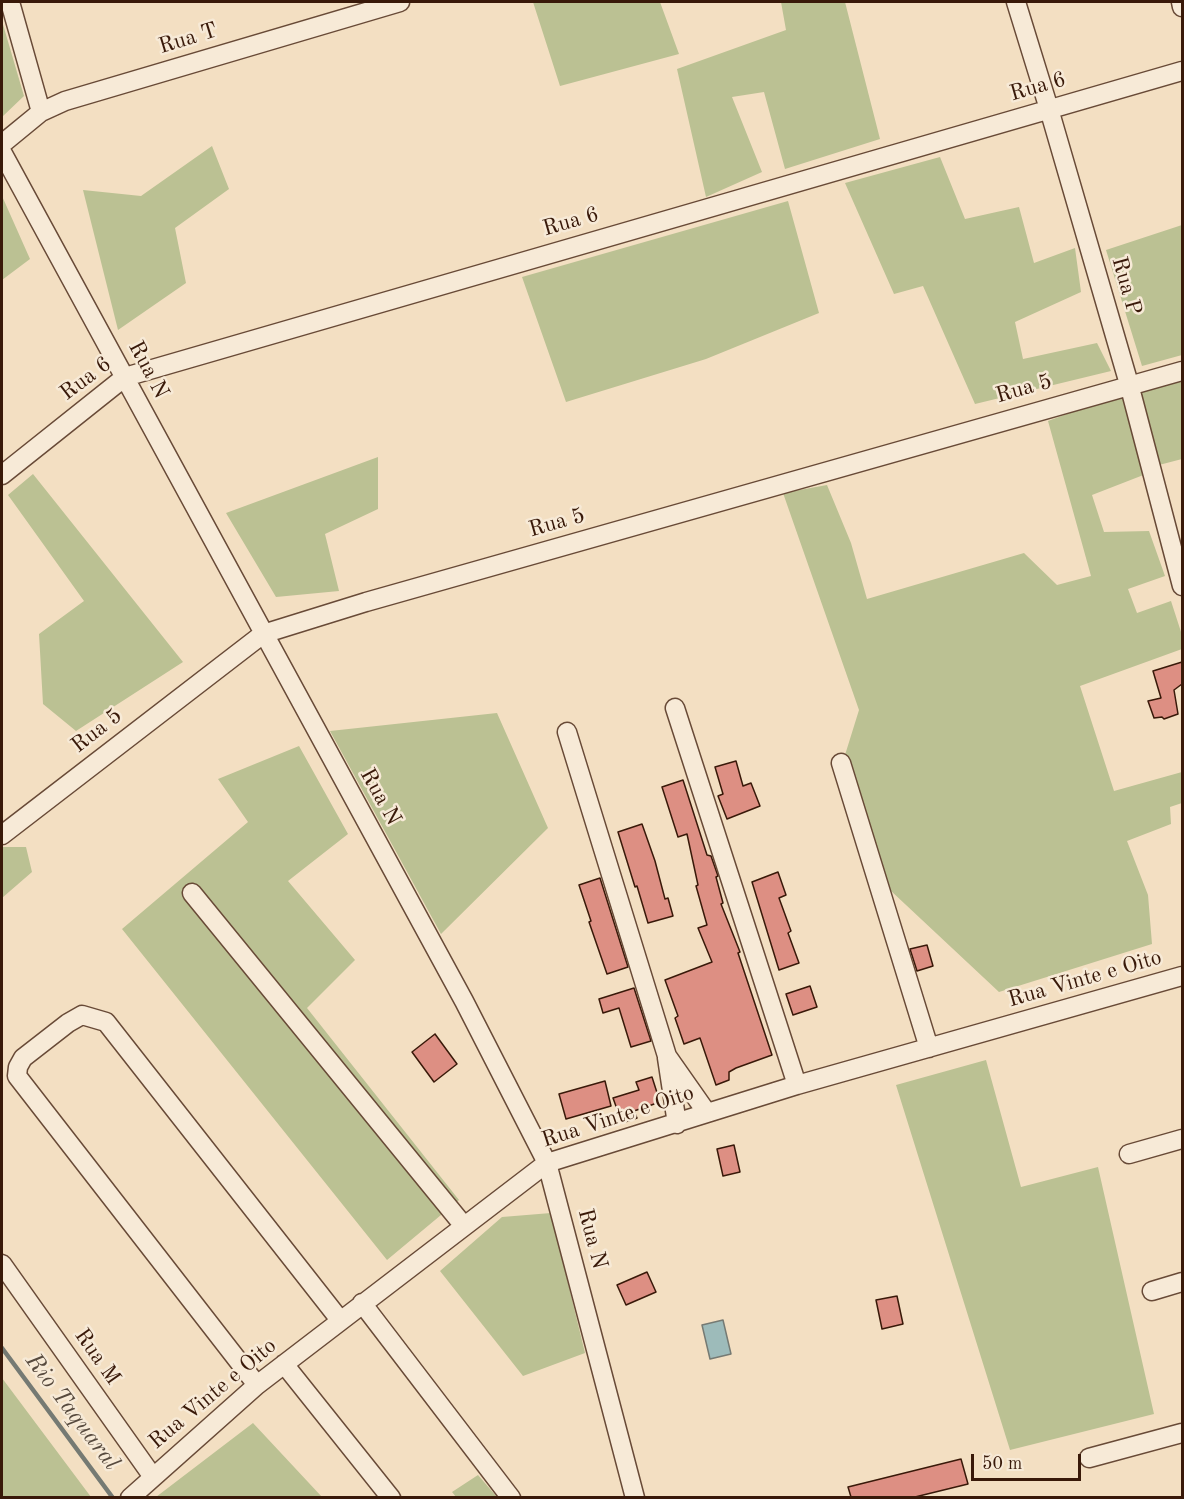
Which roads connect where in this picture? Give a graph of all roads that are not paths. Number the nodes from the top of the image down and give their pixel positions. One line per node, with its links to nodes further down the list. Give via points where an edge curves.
1 (10, 2): 8 (street)
2 (400, 2): 8 (street, Rua T, via 65,101)
3 (1016, 2): 7 (street, Rua P)
4 (1181, 2): 5 (street)
5 (1182, 7)
6 (1182, 71): 7 (street, Rua 6)
7 (1049, 109): 12 (street, Rua 6); 13 (street, Rua P)
8 (41, 112): 9 (street, Rua T)
9 (2, 144)
10 (2, 152): 12 (street, Rua N)
11 (1182, 371): 13 (street, Rua 5)
12 (125, 377): 14 (street, Rua 6); 16 (street, Rua N)
13 (1129, 384): 15 (street, Rua P); 16 (street, Rua 5)
14 (2, 475)
15 (1182, 586)
16 (263, 634): 20 (street, Rua 5); 30 (street, Rua N, via 464,1001)
17 (675, 708): 25 (street)
18 (567, 732): 24 (street)
19 (841, 763): 23 (street)
20 (2, 835)
21 (192, 893): 31 (street)
22 (1182, 976): 23 (street, Rua Vinte e Oito)
23 (929, 1048): 25 (street, Rua Vinte e Oito)
24 (667, 1056): 26 (street); 27 (street)
25 (797, 1085): 26 (street, Rua Vinte e Oito)
26 (707, 1113): 27 (street, Rua Vinte e Oito)
27 (677, 1124): 30 (street, Rua Vinte e Oito)
28 (1182, 1139): 29 (street)
29 (1129, 1154)
30 (547, 1163): 31 (street, Rua Vinte e Oito); 45 (street, Rua N)
31 (464, 1226): 35 (street, Rua Vinte e Oito)
32 (2, 1264): 41 (street, Rua M)
33 (1182, 1282): 34 (street)
34 (1152, 1291)
35 (362, 1303): 36 (street, Rua Vinte e Oito); 44 (street)
36 (340, 1320): 37 (street, Rua Vinte e Oito); 38 (street, via 106,1022 82,1015 68,1023 23,1059 17,1076)
37 (284, 1364): 38 (street, Rua Vinte e Oito); 43 (street)
38 (257, 1385): 41 (street, Rua Vinte e Oito)
39 (1182, 1433): 40 (street)
40 (1089, 1458)
41 (153, 1477): 42 (street, Rua Vinte e Oito)
42 (130, 1497)
43 (391, 1497)
44 (512, 1497)
45 (635, 1497)

